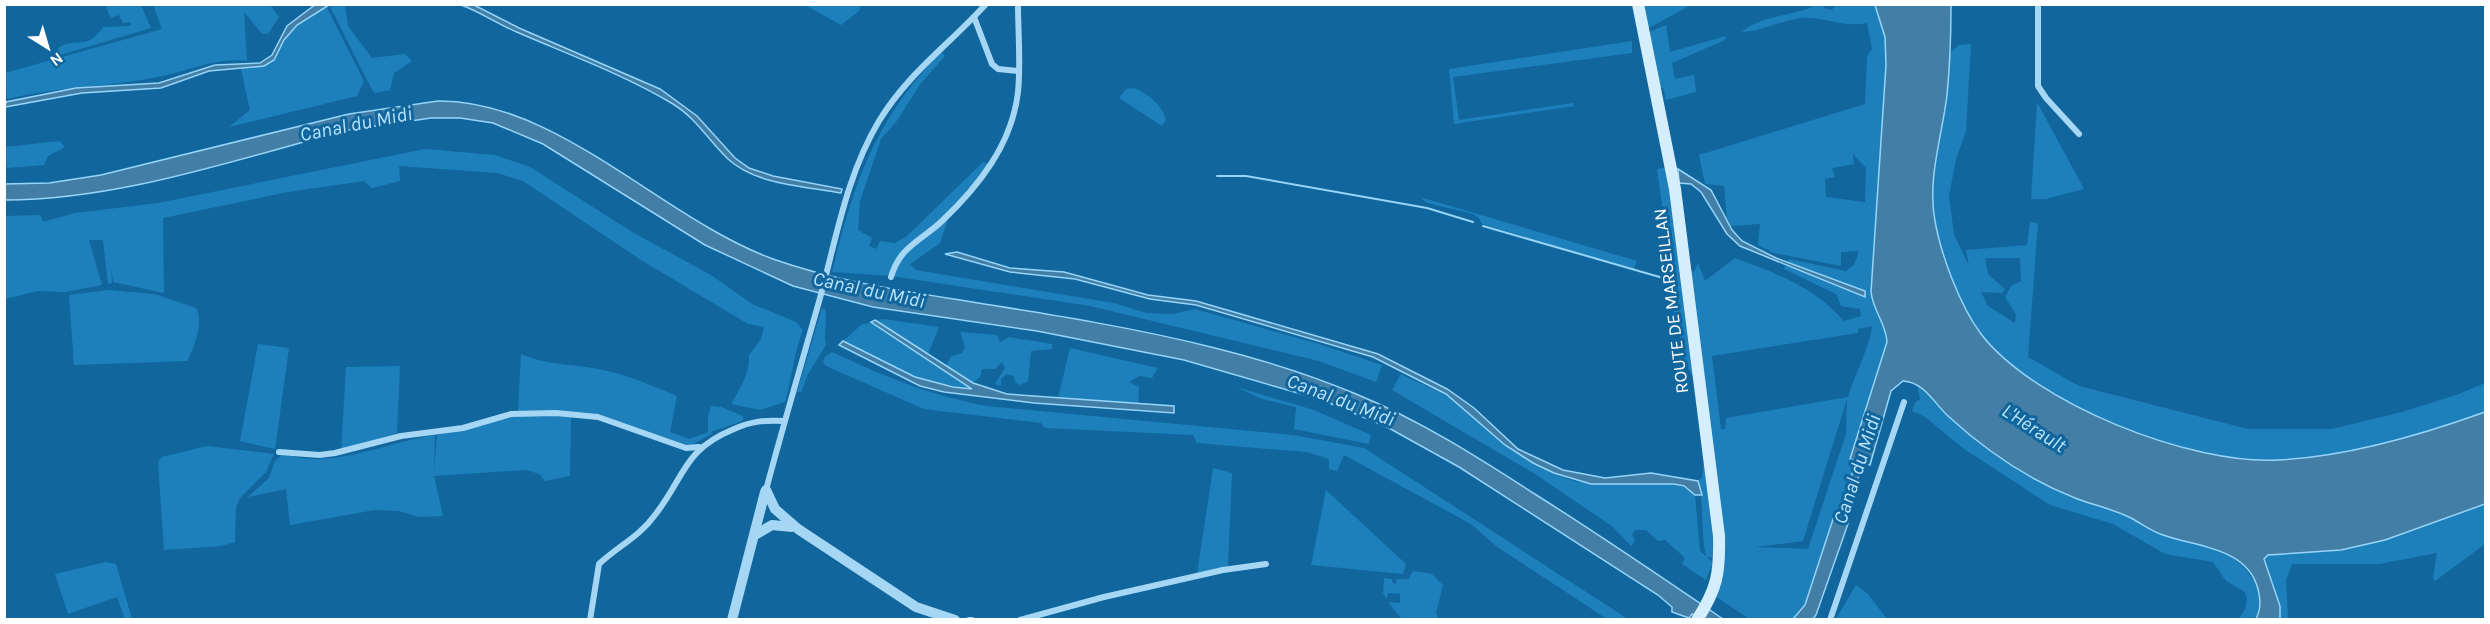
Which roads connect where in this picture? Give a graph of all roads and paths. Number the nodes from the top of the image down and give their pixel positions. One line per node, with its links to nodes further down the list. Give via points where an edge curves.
1 (986, 4): 5 (street)
2 (1018, 4): 6 (street)
3 (1638, 4): 22 (main road, ROUTE DE MARSEILLAN, via 1675,189 1719,536 1720,561 1713,594)
4 (2037, 4): 7 (street, via 2038,86)
5 (974, 16): 6 (street, via 992,64 998,69); 10 (street, via 918,70 879,121 853,180)
6 (1018, 71): 8 (street, via 1012,123 1000,151 950,214 900,255)
7 (2079, 134)
8 (891, 277)
9 (1904, 402): 23 (street)
10 (784, 421): 11 (street, via 762,419 711,438); 13 (street)
11 (699, 447): 12 (street, via 686,448 598,417 565,413 511,414 463,428 401,436 327,454); 18 (street, via 654,517 599,564)
12 (279, 452)
13 (766, 490): 14 (street); 15 (street)
14 (760, 514): 15 (street, via 764,521); 16 (street)
15 (780, 521): 16 (street); 20 (street, via 916,607)
16 (754, 536): 19 (street)
17 (1266, 564): 21 (street, via 1104,597)
18 (590, 620)
19 (732, 620)
20 (955, 620)
21 (1020, 620)
22 (1697, 620)
23 (1830, 620)

